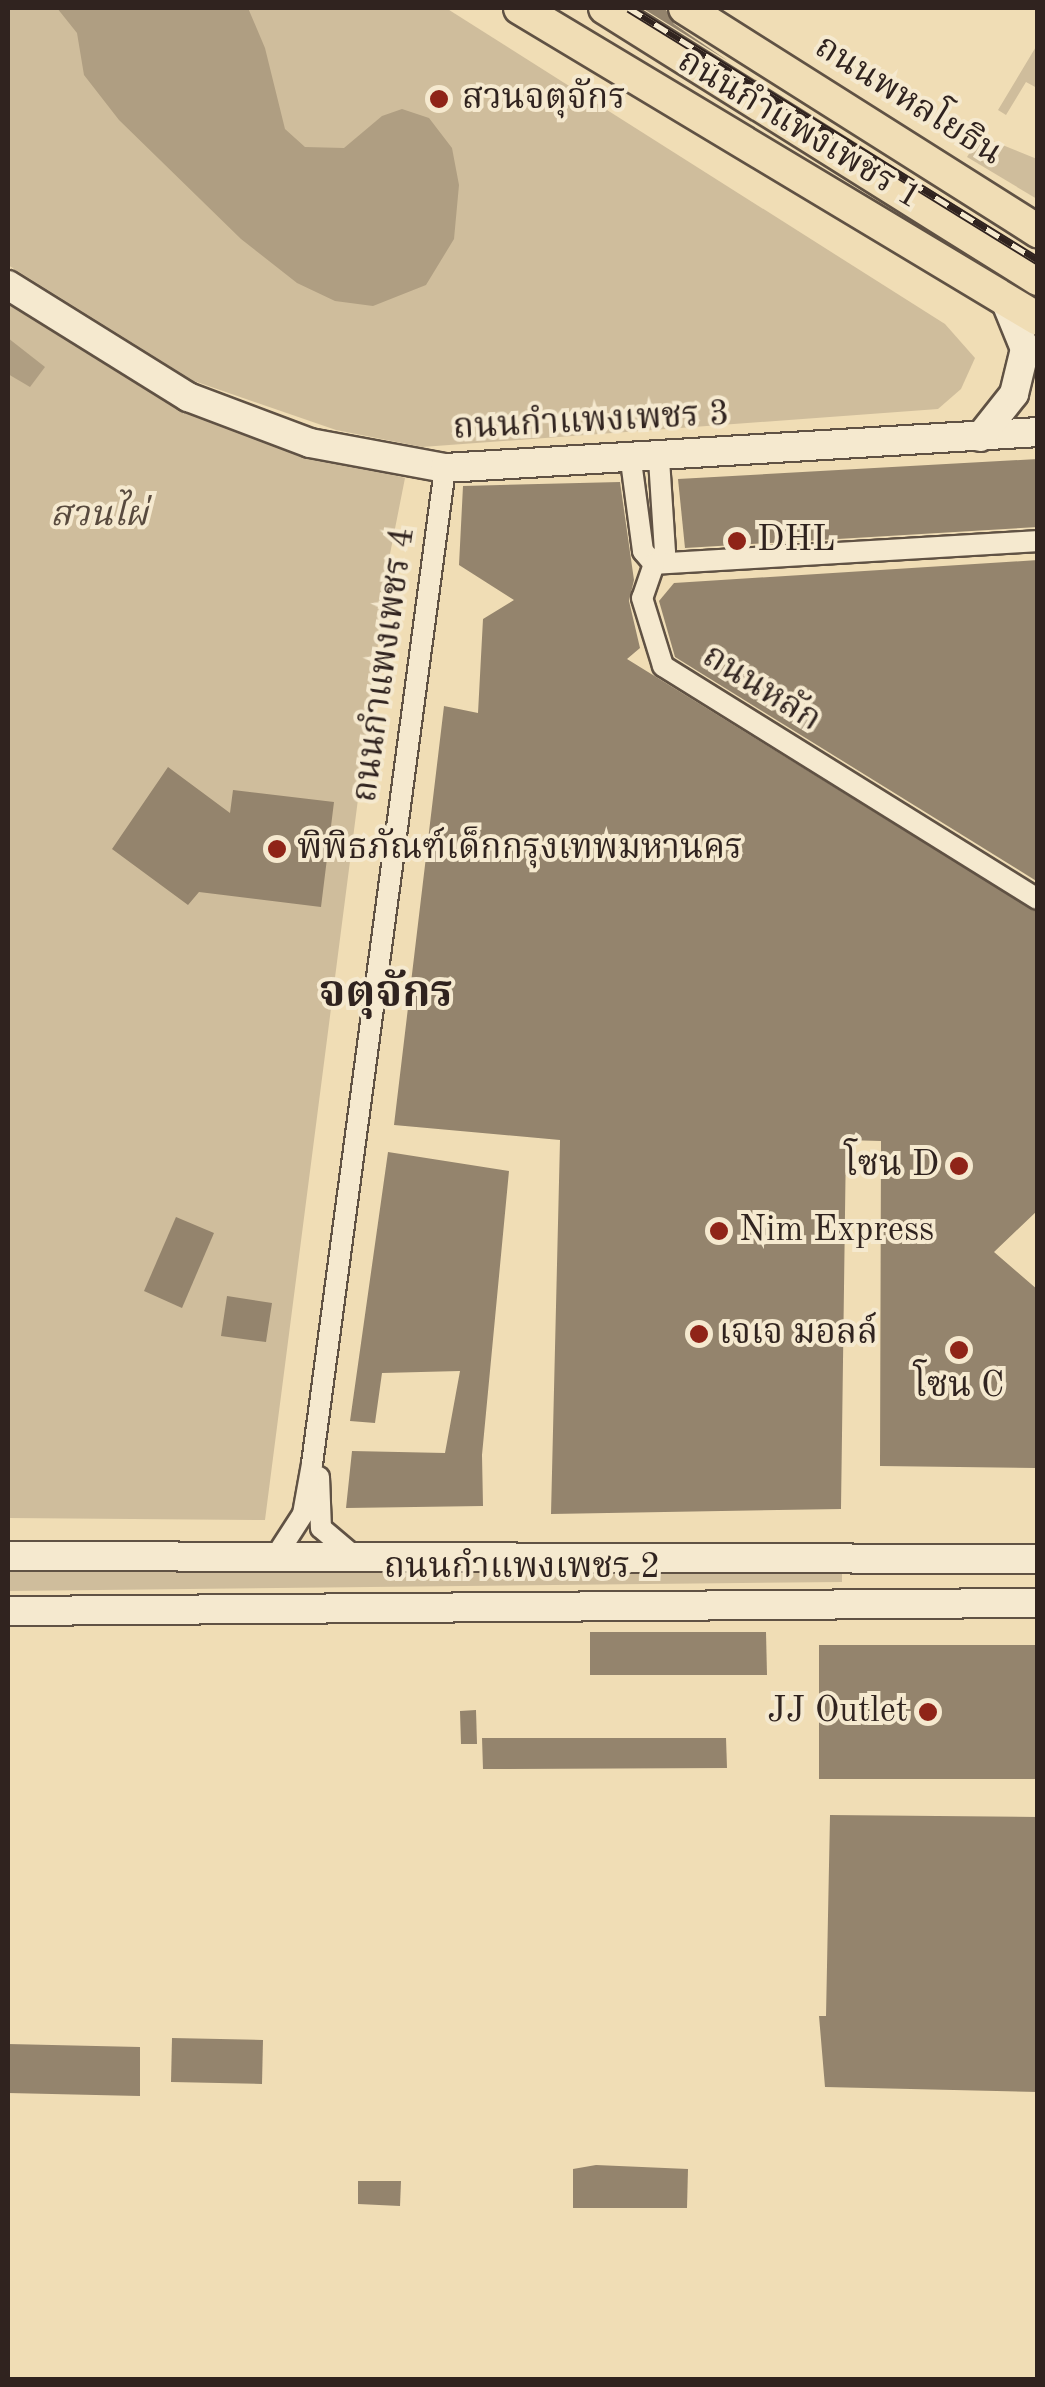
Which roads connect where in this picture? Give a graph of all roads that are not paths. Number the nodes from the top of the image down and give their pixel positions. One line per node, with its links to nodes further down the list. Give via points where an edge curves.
1 (520, 8): 7 (main road, ถนนกำแพงเพชร 1)
2 (605, 8): 5 (main road)
3 (684, 8): 4 (main road, ถนนพหลโยธิน)
4 (1038, 231)
5 (1038, 279)
6 (8, 285): 12 (main road, ถนนกำแพงเพชร 3, via 188,397 310,442)
7 (1006, 300): 8 (main road, ถนนกำแพงเพชร 1); 10 (main road, via 1025,349 1014,394)
8 (1038, 319)
9 (1038, 432): 10 (main road, ถนนกำแพงเพชร 3)
10 (980, 438): 11 (main road, ถนนกำแพงเพชร 3)
11 (645, 460): 12 (main road, ถนนกำแพงเพชร 3); 14 (street, ถนนหลัก, via 665,552)
12 (445, 468): 16 (street, ถนนกำแพงเพชร 4)
13 (1038, 541): 14 (street)
14 (654, 564): 15 (street, ถนนหลัก, via 642,598 664,666)
15 (1038, 900)
16 (320, 1406): 18 (street, ถนนกำแพงเพชร 4, via 303,1514); 19 (street, ถนนกำแพงเพชร 4, via 322,1528)
17 (8, 1556): 18 (main road, ถนนกำแพงเพชร 2)
18 (274, 1559): 19 (main road, ถนนกำแพงเพชร 2)
19 (359, 1559): 20 (main road, ถนนกำแพงเพชร 2)
20 (1038, 1559)
21 (1038, 1602): 22 (main road, ถนนกำแพงเพชร 2)
22 (8, 1611)

